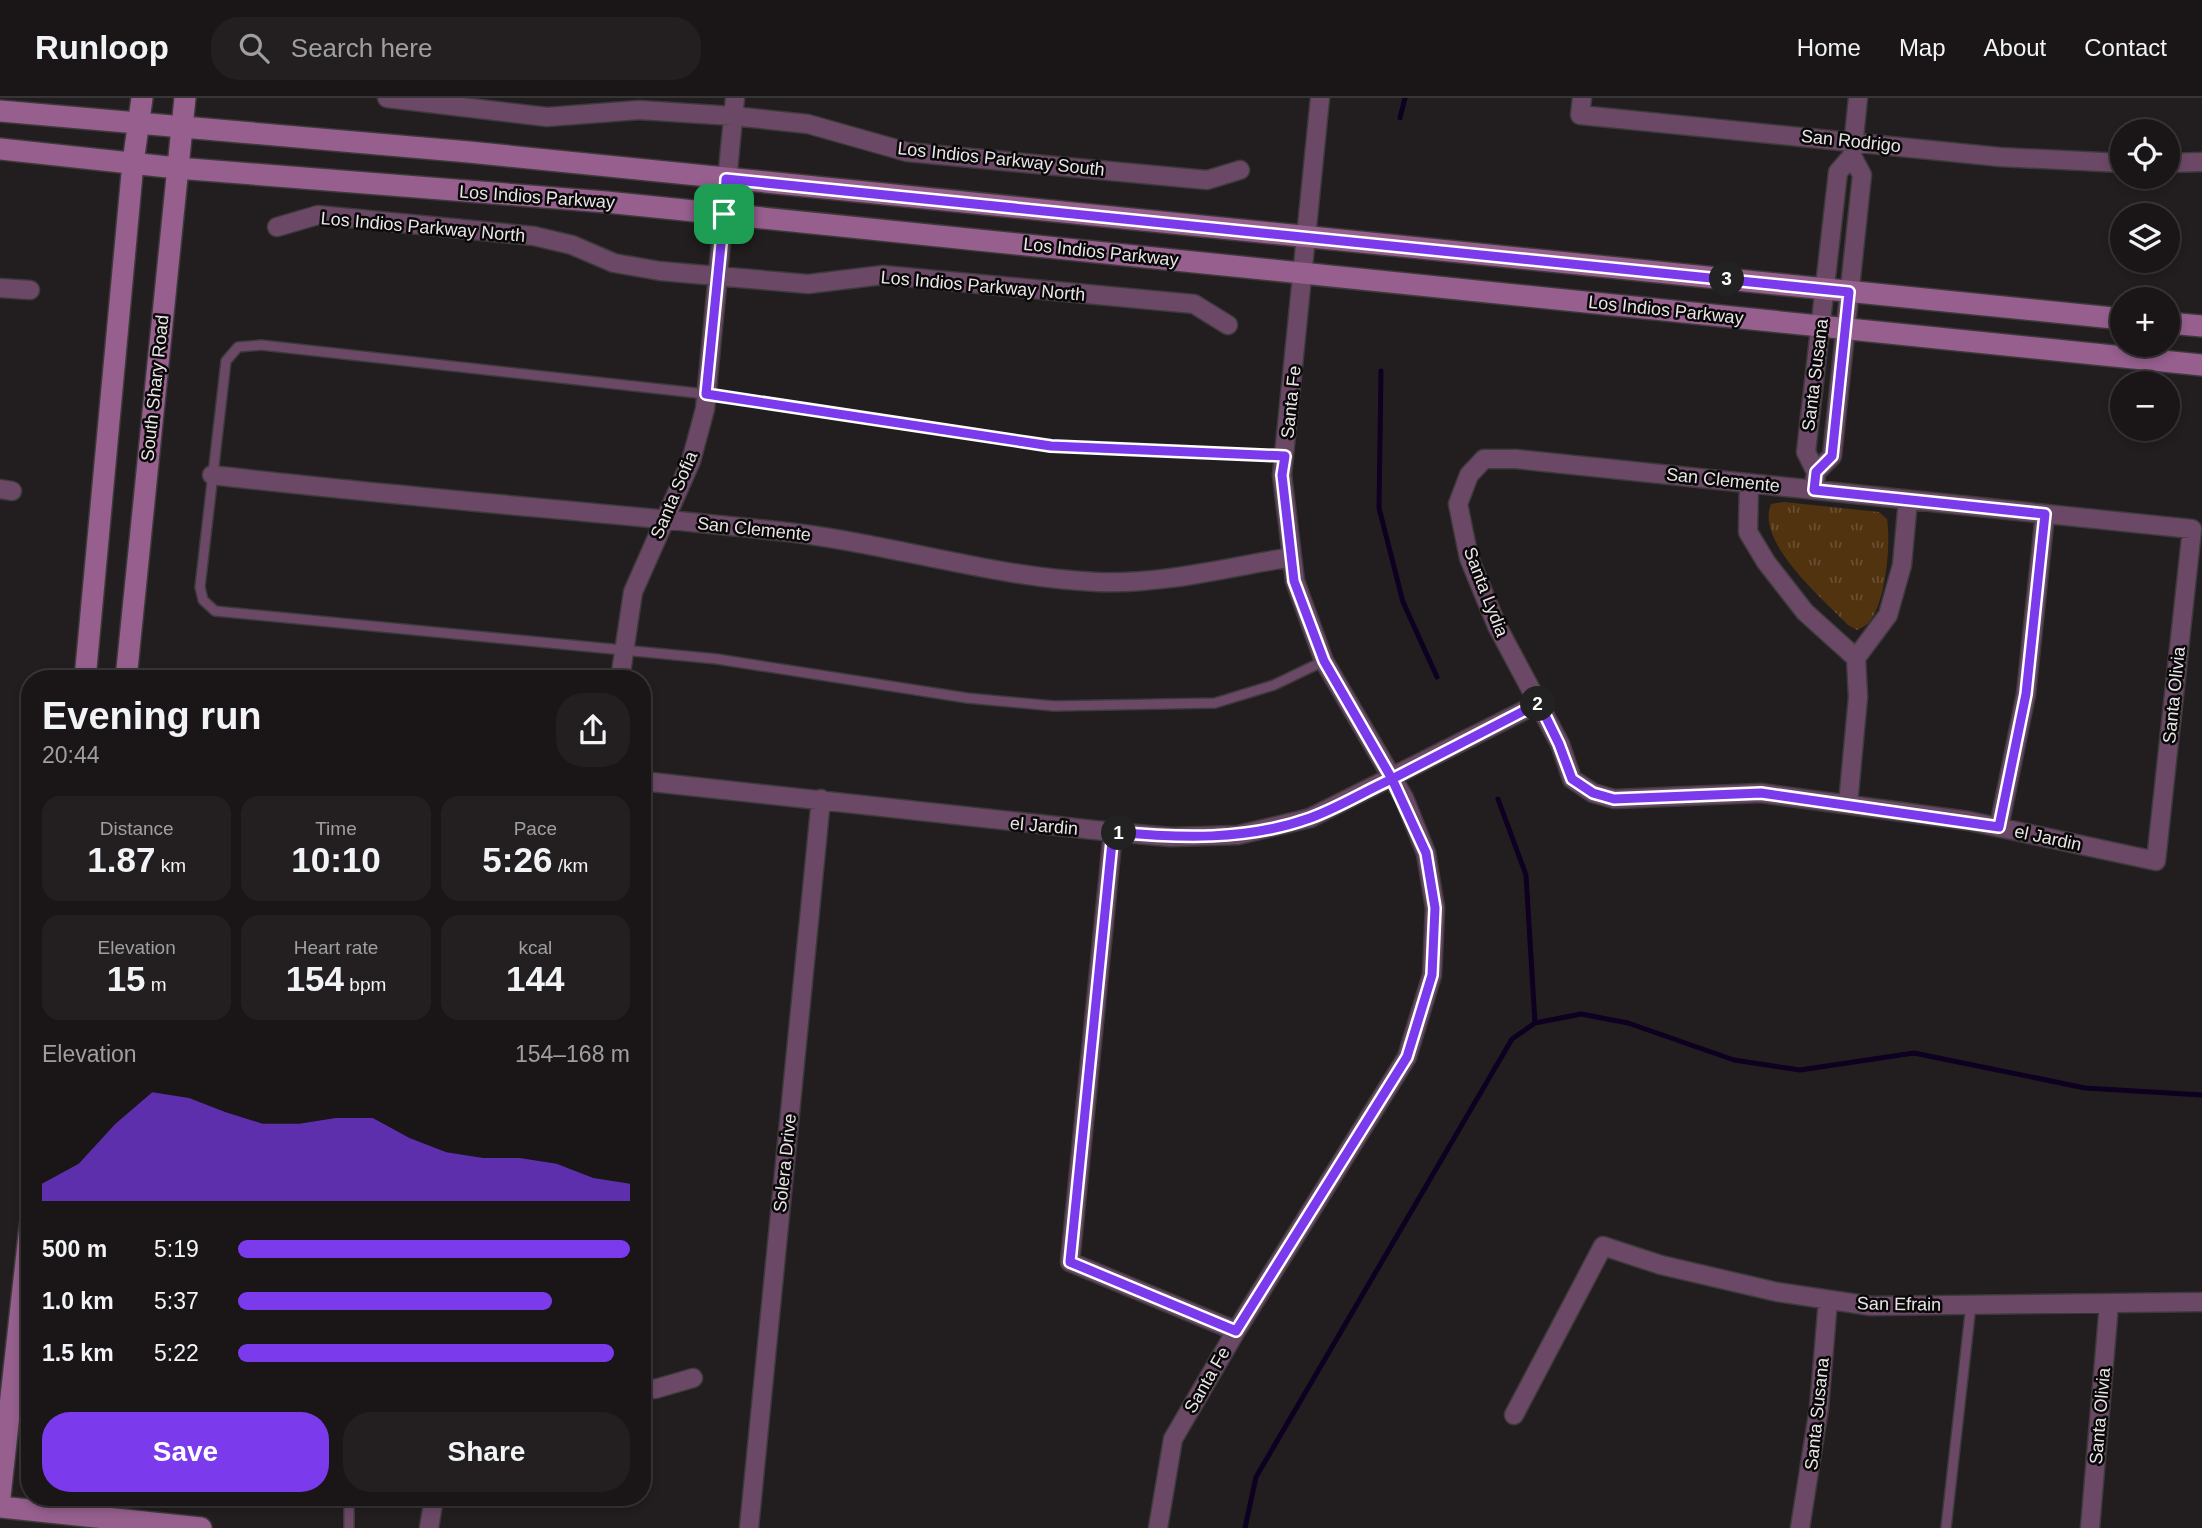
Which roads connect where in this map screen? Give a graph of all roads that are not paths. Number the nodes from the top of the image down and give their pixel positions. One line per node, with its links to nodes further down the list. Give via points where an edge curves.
1 (142, 98): 9 (street)
2 (185, 98): 10 (street, South Shary Road)
3 (387, 98): 6 (street, Los Indios Parkway South, via 547,117)
4 (1321, 98): 22 (street, Santa Fe)
5 (1858, 98): 12 (street, Santa Susana)
6 (734, 107): 18 (street, Los Indios Parkway South, via 907,152 1206,180); 19 (street, Santa Sofia)
7 (1581, 107): 12 (street, San Rodrigo)
8 (0, 111): 9 (street, Los Indios Parkway)
9 (139, 122): 10 (street, Los Indios Parkway); 15 (street)
10 (182, 125): 17 (street, South Shary Road); 19 (street, Los Indios Parkway)
11 (0, 149): 15 (street, Los Indios Parkway)
12 (1853, 149): 13 (street, San Rodrigo); 26 (street, Santa Susana, via 1838,172); 28 (street, Santa Susana, via 1862,175)
13 (2110, 162)
14 (2202, 162): 16 (street)
15 (133, 163): 17 (street, Los Indios Parkway); 51 (street)
16 (2180, 163)
17 (177, 167): 20 (street, Los Indios Parkway); 52 (street, South Shary Road)
18 (1240, 170)
19 (726, 179): 20 (street, Santa Sofia); 22 (street, Los Indios Parkway)
20 (724, 214): 23 (street, Los Indios Parkway); 24 (street, Santa Sofia)
21 (277, 227): 24 (street, Los Indios Parkway North, via 318,215 534,236 572,245 614,263)
22 (1308, 237): 23 (street, Santa Fe); 26 (street, Los Indios Parkway)
23 (1304, 273): 32 (street, Los Indios Parkway); 37 (street, Santa Fe)
24 (718, 277): 31 (street, Los Indios Parkway North, via 808,284 883,275 1194,304); 36 (street, Santa Sofia)
25 (0, 288): 27 (street)
26 (1825, 289): 28 (street, Los Indios Parkway); 32 (street, Santa Susana)
27 (30, 290)
28 (1849, 292): 29 (street, Los Indios Parkway); 34 (street, Santa Susana)
29 (2110, 317)
30 (2180, 324): 33 (street)
31 (1228, 326)
32 (1821, 326): 34 (street, Los Indios Parkway); 38 (street, Santa Susana, via 1806,452)
33 (2202, 326)
34 (1845, 329): 35 (street, Los Indios Parkway); 38 (street, Santa Susana, via 1832,456)
35 (2202, 365)
36 (706, 394): 37 (lane, via 1051,446); 39 (lane, via 261,345 239,347 226,361); 45 (street, Santa Sofia, via 691,461)
37 (1285, 456): 47 (street, Santa Fe, via 1282,475)
38 (1816, 472): 42 (street, Santa Susana)
39 (212, 475): 45 (street, San Clemente); 48 (lane, via 200,587 203,600 215,611)
40 (1469, 475): 41 (street, San Clemente, via 1484,459 1516,459); 54 (street, Santa Lydia, via 1458,504 1469,558 1497,626)
41 (1749, 483): 42 (street, San Clemente); 49 (street, via 1748,531 1766,562 1805,612)
42 (1814, 490): 43 (street, San Clemente)
43 (1908, 500): 44 (street, San Clemente); 49 (street, via 1902,565 1888,615)
44 (2045, 514): 46 (street, San Clemente); 59 (street, via 2026,694)
45 (663, 520): 47 (street, San Clemente, via 881,545 1030,577 1100,582 1178,576); 48 (street, Santa Sofia, via 634,592)
46 (2192, 529): 61 (street, Santa Olivia)
47 (1292, 557): 50 (street, Santa Fe, via 1294,581)
48 (623, 648): 50 (lane, via 967,698 1054,706 1215,703 1274,685); 53 (street, Santa Sofia)
49 (1856, 658): 58 (street, via 1858,697)
50 (1324, 661): 55 (street, Santa Fe)
51 (86, 670)
52 (127, 670)
53 (621, 670)
54 (1539, 703): 55 (street, el Jardin); 58 (street, el Jardin, via 1572,779 1593,793 1614,799 1761,793)
55 (1392, 779): 60 (street, el Jardin, via 1310,818 1238,835 1171,837); 67 (street, Santa Fe, via 1426,853 1435,908 1432,975 1407,1057)
56 (651, 782): 57 (street, el Jardin)
57 (821, 799): 60 (street, el Jardin); 79 (street, Solera Drive)
58 (1848, 804): 59 (street, el Jardin)
59 (1999, 827): 61 (street, el Jardin)
60 (1113, 832): 67 (street, via 1070,1262)
61 (2156, 861)
62 (1828, 1300): 65 (street, San Efrain, via 1871,1306); 70 (street, San Efrain, via 1674,1268 1603,1247); 81 (street, Santa Susana, via 1819,1409)
63 (2202, 1302): 64 (street, San Efrain)
64 (2109, 1304): 65 (street, San Efrain); 83 (street, Santa Olivia)
65 (1971, 1305): 82 (lane)
66 (21, 1307): 71 (street)
67 (1236, 1331): 80 (street, Santa Fe, via 1173,1439)
68 (693, 1378): 69 (street)
69 (651, 1389)
70 (1514, 1415)
71 (0, 1496)
72 (349, 1506): 77 (lane)
73 (433, 1506): 78 (street)
74 (0, 1507): 75 (street)
75 (46, 1513): 76 (street)
76 (201, 1528)
77 (349, 1528)
78 (429, 1528)
79 (749, 1528)
80 (1158, 1528)
81 (1801, 1528)
82 (1947, 1528)
83 (2090, 1528)

